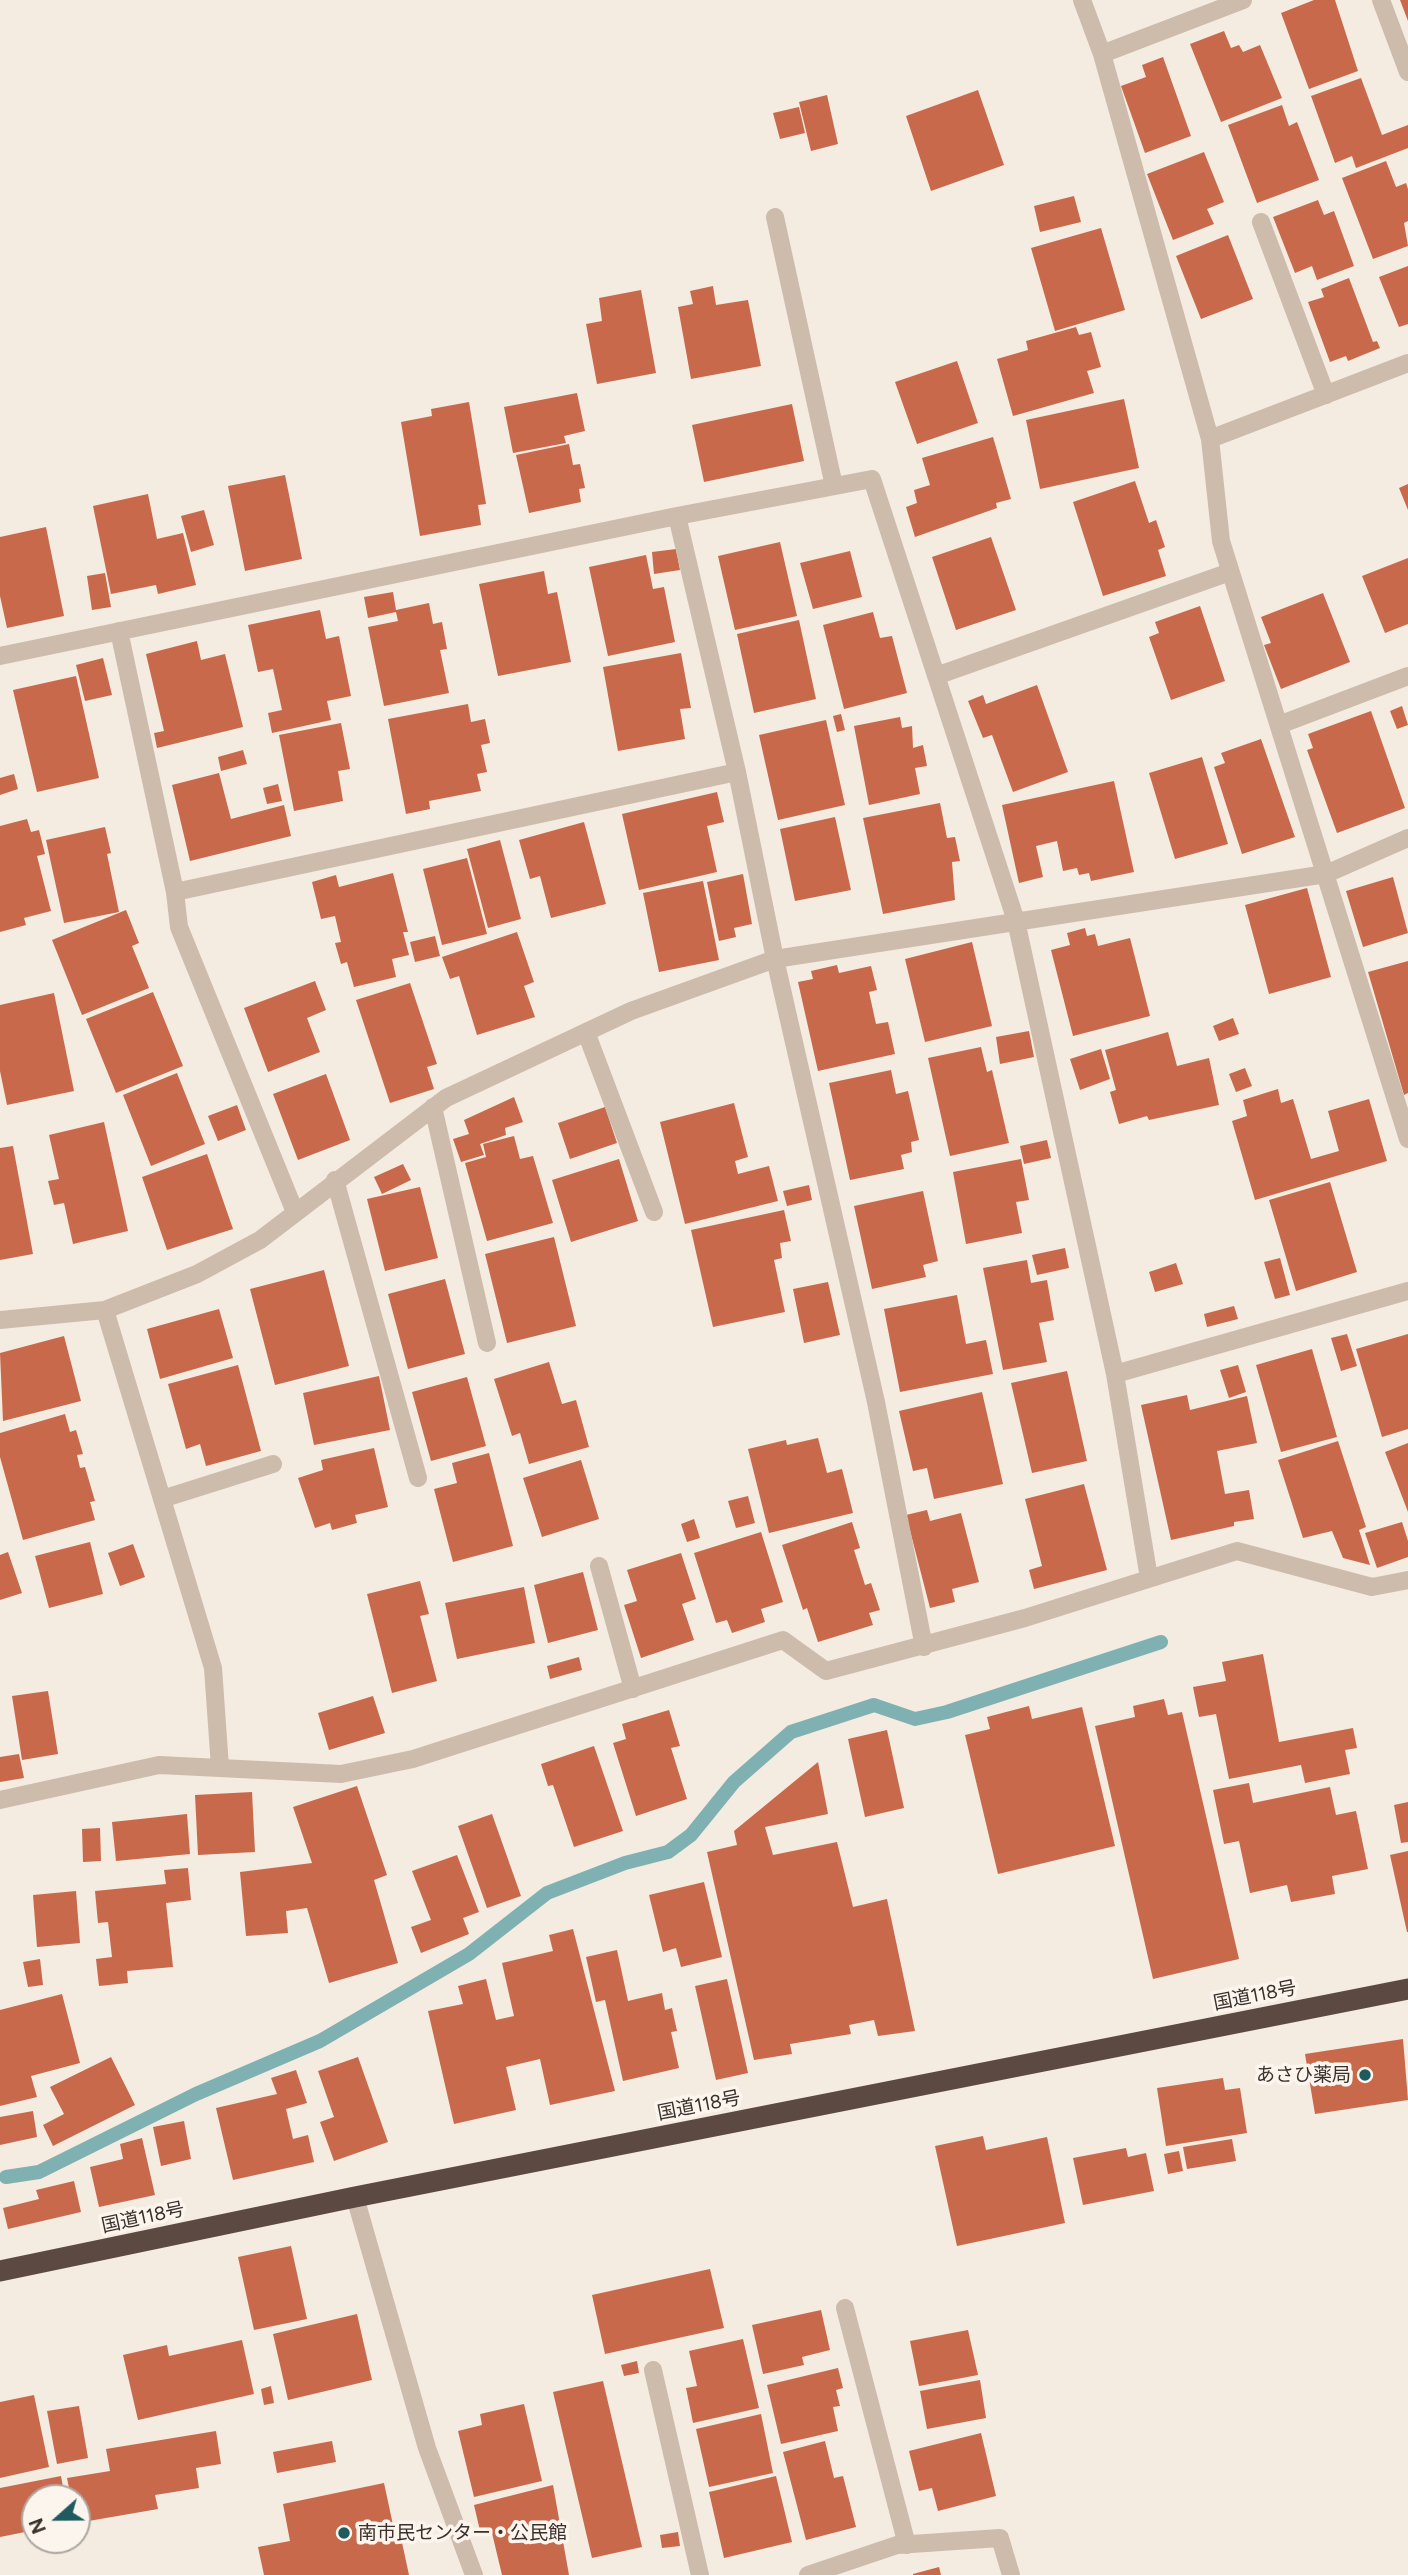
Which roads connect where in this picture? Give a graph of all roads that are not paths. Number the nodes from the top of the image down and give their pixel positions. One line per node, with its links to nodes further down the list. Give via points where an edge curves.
1 (1082, 0): 4 (street)
2 (1243, 0): 4 (street)
3 (1381, 0): 5 (street)
4 (1102, 54): 10 (street)
5 (1408, 72)
6 (775, 218): 11 (street)
7 (1261, 222): 9 (street)
8 (1408, 363): 9 (street)
9 (1326, 395): 10 (street)
10 (1210, 439): 13 (street, via 1221,541)
11 (834, 486): 12 (street); 16 (street, via 872,479)
12 (677, 516): 14 (street); 19 (street)
13 (1230, 572): 16 (street); 18 (street)
14 (119, 631): 15 (street); 22 (street)
15 (0, 656)
16 (936, 676): 23 (street)
17 (1408, 676): 18 (street)
18 (1279, 725): 21 (street)
19 (737, 772): 22 (street); 24 (street)
20 (1408, 838): 21 (street)
21 (1326, 874): 23 (street); 27 (street)
22 (175, 892): 29 (street, via 179,927)
23 (1016, 922): 24 (street); 35 (street)
24 (775, 959): 25 (street); 42 (street, via 876,1402)
25 (586, 1032): 26 (street); 30 (street)
26 (433, 1107): 28 (street); 34 (street)
27 (1408, 1139)
28 (335, 1180): 29 (street); 37 (street)
29 (295, 1212): 32 (street, via 260,1240 197,1274)
30 (654, 1212)
31 (1408, 1291): 35 (street)
32 (105, 1310): 33 (street); 38 (street)
33 (0, 1320)
34 (487, 1343)
35 (1115, 1374): 40 (street)
36 (273, 1464): 38 (street)
37 (418, 1478)
38 (162, 1499): 44 (street, via 213,1668)
39 (598, 1566): 43 (street)
40 (1149, 1578): 41 (street, via 1237,1550 1372,1587); 42 (street)
41 (1408, 1580)
42 (924, 1647): 43 (street, via 826,1671 783,1640)
43 (633, 1689): 44 (street, via 413,1759 341,1774)
44 (220, 1767): 45 (street, via 159,1765)
45 (0, 1800)
46 (1408, 1989): 47 (highway, 国道118号)
47 (355, 2197): 48 (highway, 国道118号); 52 (street, via 427,2448)
48 (0, 2271)
49 (845, 2308): 51 (street)
50 (653, 2370): 53 (street)
51 (907, 2545): 54 (street); 55 (street, via 1000,2538)
52 (474, 2575)
53 (700, 2575)
54 (808, 2575)
55 (1011, 2575)

